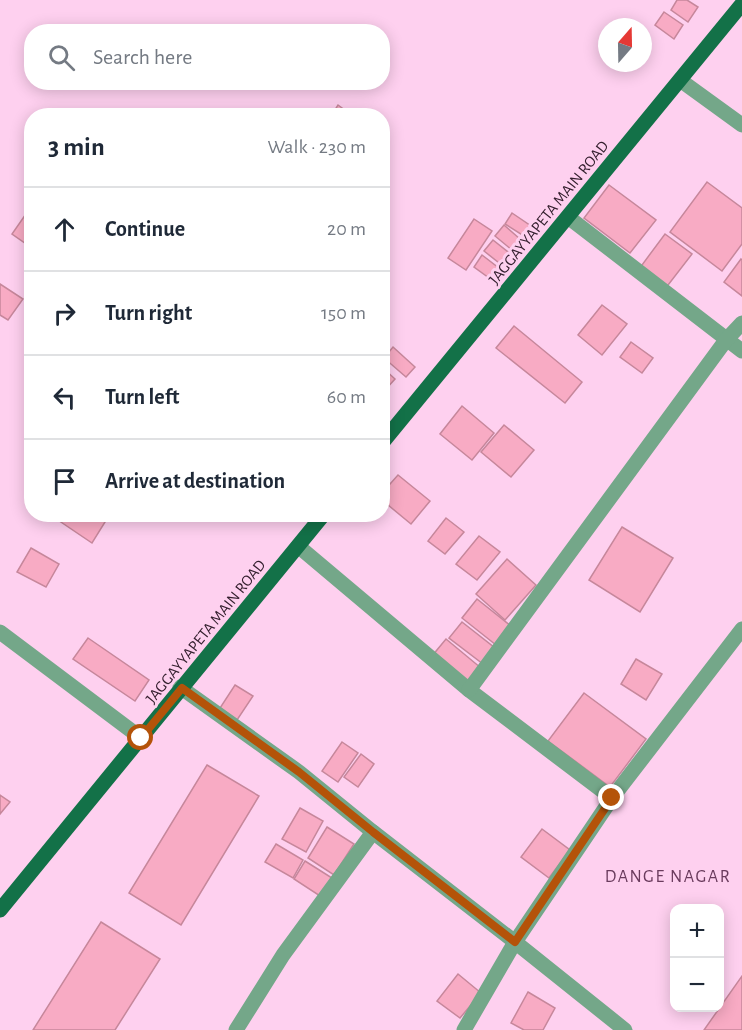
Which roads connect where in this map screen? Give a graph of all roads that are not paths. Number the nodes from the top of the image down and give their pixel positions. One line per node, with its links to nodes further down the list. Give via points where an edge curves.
1 (742, 4): 2 (main road, JAGGAYYAPETA MAIN ROAD)
2 (680, 80): 3 (street); 4 (main road, JAGGAYYAPETA MAIN ROAD)
3 (742, 125)
4 (568, 217): 6 (street); 8 (main road, JAGGAYYAPETA MAIN ROAD)
5 (742, 324): 6 (street)
6 (726, 340): 7 (street); 14 (street)
7 (742, 351)
8 (390, 433)
9 (318, 522): 10 (main road, JAGGAYYAPETA MAIN ROAD)
10 (298, 546): 13 (main road, JAGGAYYAPETA MAIN ROAD); 14 (street)
11 (742, 629): 16 (street)
12 (0, 632): 15 (street)
13 (181, 687): 15 (main road, JAGGAYYAPETA MAIN ROAD); 17 (street, via 299,772)
14 (469, 690): 16 (street)
15 (141, 738): 18 (main road, JAGGAYYAPETA MAIN ROAD)
16 (612, 798): 19 (street)
17 (373, 832): 19 (street); 20 (street, via 283,955)
18 (0, 910)
19 (515, 942): 21 (street); 22 (street)
20 (239, 1029)
21 (464, 1030)
22 (625, 1030)

